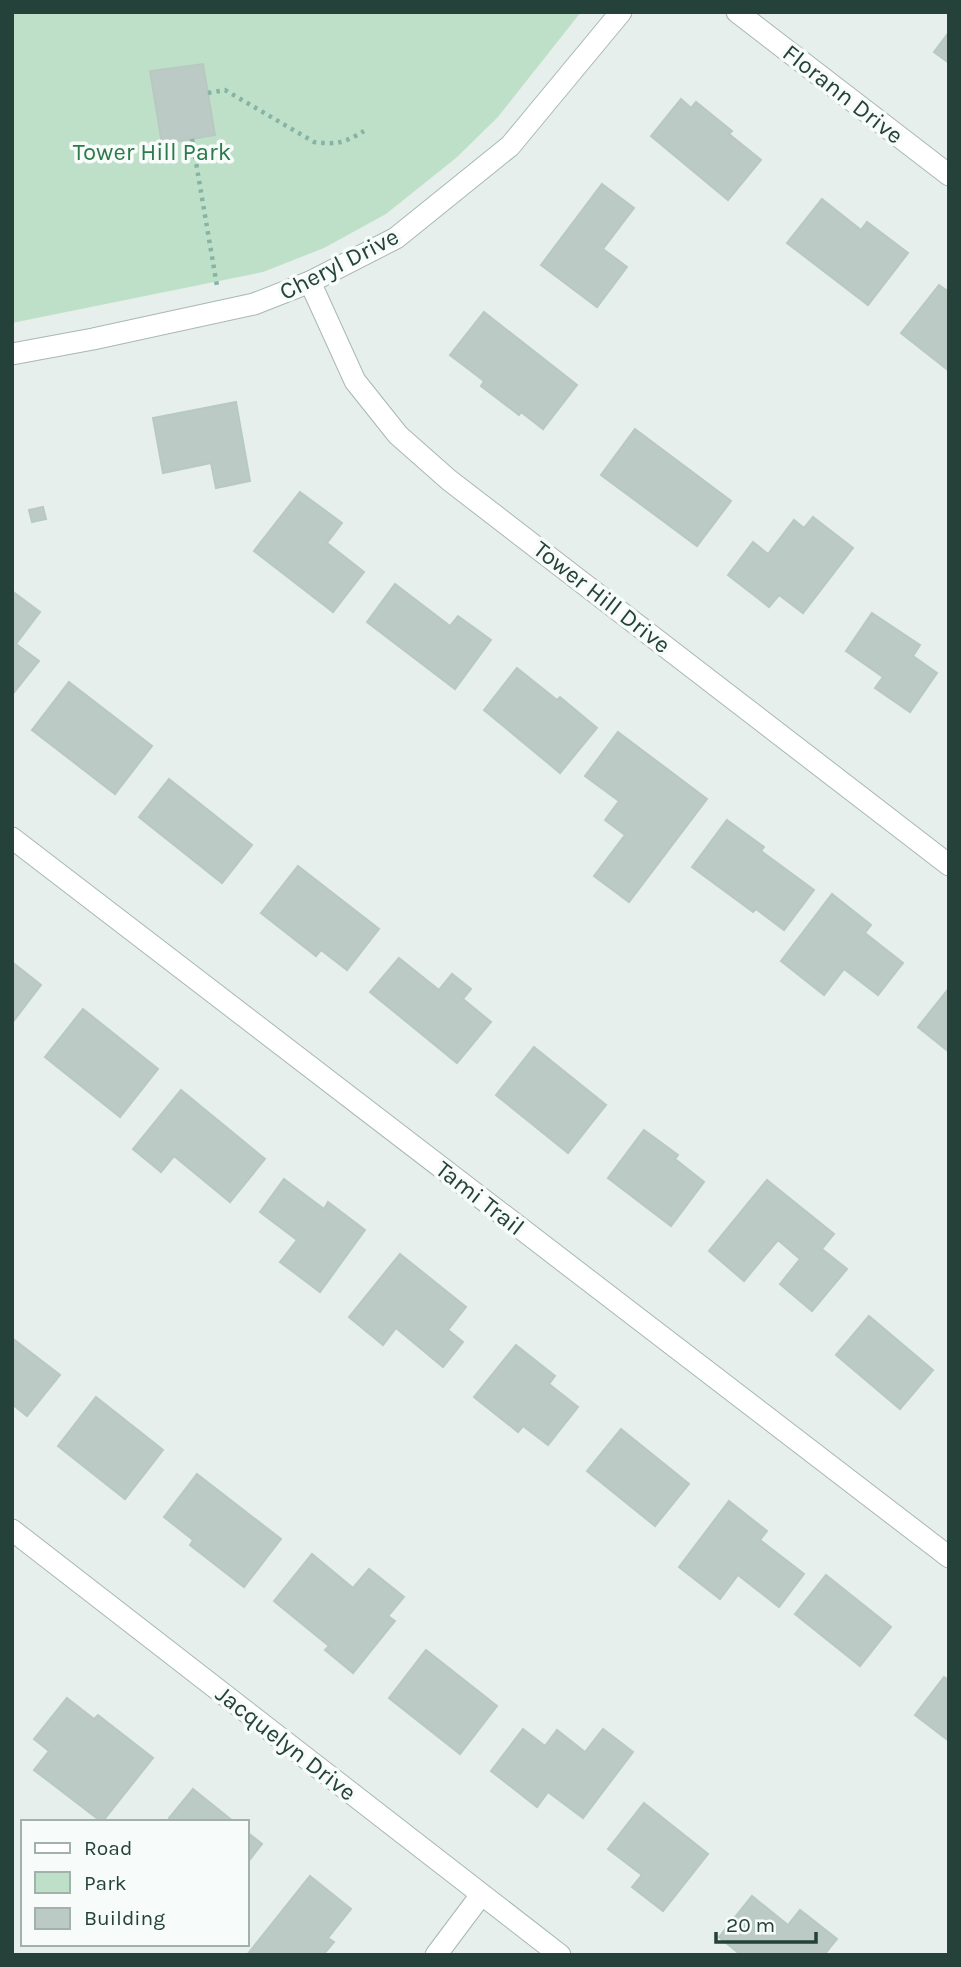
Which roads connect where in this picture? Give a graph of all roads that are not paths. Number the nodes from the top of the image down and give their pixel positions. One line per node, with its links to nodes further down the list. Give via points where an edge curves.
1 (621, 12): 4 (street, Cheryl Drive, via 510,146 396,238)
2 (737, 12): 3 (street, Florann Drive)
3 (949, 175)
4 (310, 282): 5 (street, Cheryl Drive, via 222,312); 7 (street, Tower Hill Drive, via 355,381 398,435 449,480)
5 (12, 354)
6 (12, 838): 9 (street, Tami Trail)
7 (949, 865)
8 (12, 1530): 10 (street, Jacquelyn Drive)
9 (949, 1557)
10 (481, 1895): 11 (street); 12 (street, Jacquelyn Drive)
11 (436, 1955)
12 (561, 1955)

